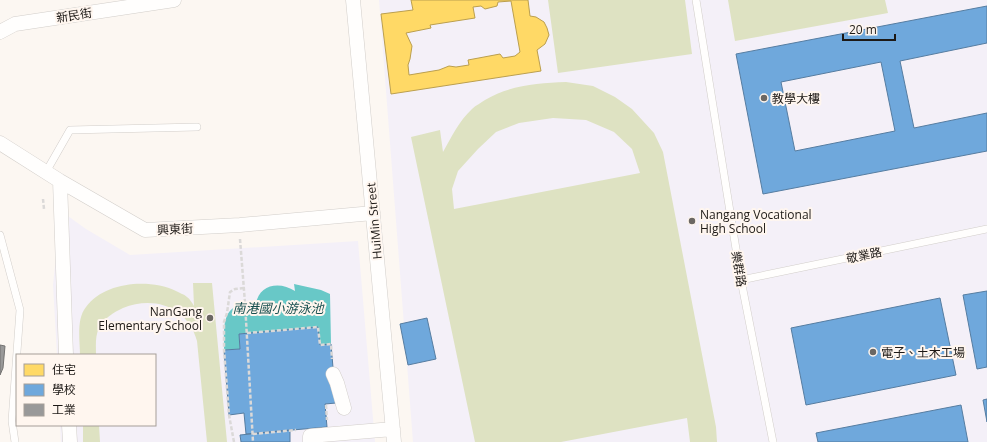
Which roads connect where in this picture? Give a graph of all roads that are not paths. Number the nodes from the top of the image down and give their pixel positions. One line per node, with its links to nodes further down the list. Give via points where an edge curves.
1 (174, 0): 4 (street, 新民街, via 14,24)
2 (353, 0): 9 (street, HuiMin Street)
3 (696, 0): 12 (lane, 樂群路)
4 (0, 32)
5 (197, 128): 7 (lane, via 70,130)
6 (0, 144): 7 (street, 興東街)
7 (46, 172): 8 (street, 興東街)
8 (60, 181): 9 (street, 興東街, via 145,230 240,225); 14 (street)
9 (373, 213): 19 (street, HuiMin Street)
10 (987, 229): 12 (lane, 敬業路)
11 (0, 235): 13 (lane, via 20,310)
12 (741, 280): 23 (lane, 樂群路)
13 (17, 354)
14 (66, 354)
15 (16, 365): 20 (lane, via 12,420)
16 (333, 374): 17 (street)
17 (344, 408)
18 (69, 426): 21 (street)
19 (394, 435): 22 (street, via 310,436)
20 (15, 442)
21 (70, 442)
22 (310, 442)
23 (773, 442)

